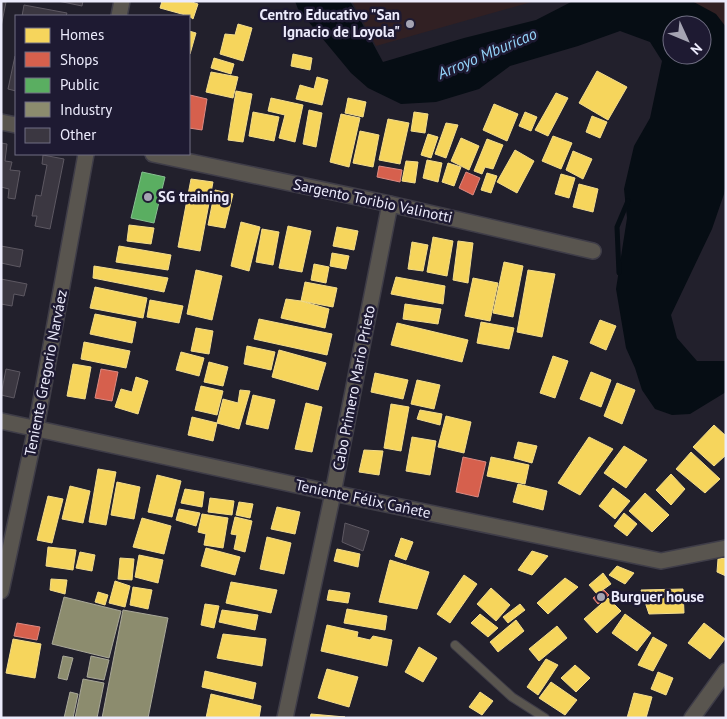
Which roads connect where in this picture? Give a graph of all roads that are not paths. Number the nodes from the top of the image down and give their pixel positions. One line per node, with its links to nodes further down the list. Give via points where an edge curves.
1 (122, 1): 2 (street)
2 (119, 15)
3 (1, 122): 4 (street)
4 (15, 125)
5 (86, 155): 10 (street, Teniente Gregorio Narváez)
6 (157, 155): 7 (street, Sargento Toribio Valinotti)
7 (390, 204): 8 (street, Sargento Toribio Valinotti); 11 (street, Cabo Primero Mario Prieto)
8 (593, 251)
9 (1, 420): 10 (street, Teniente Félix Cañete)
10 (36, 428): 11 (street, Teniente Félix Cañete); 13 (street, Teniente Gregorio Narváez)
11 (333, 493): 12 (street, Teniente Félix Cañete, via 661,560); 16 (street, Cabo Primero Mario Prieto)
12 (726, 548)
13 (1, 591)
14 (456, 645): 17 (lane, via 512,697)
15 (726, 671): 18 (street)
16 (284, 718)
17 (545, 718)
18 (692, 718)

